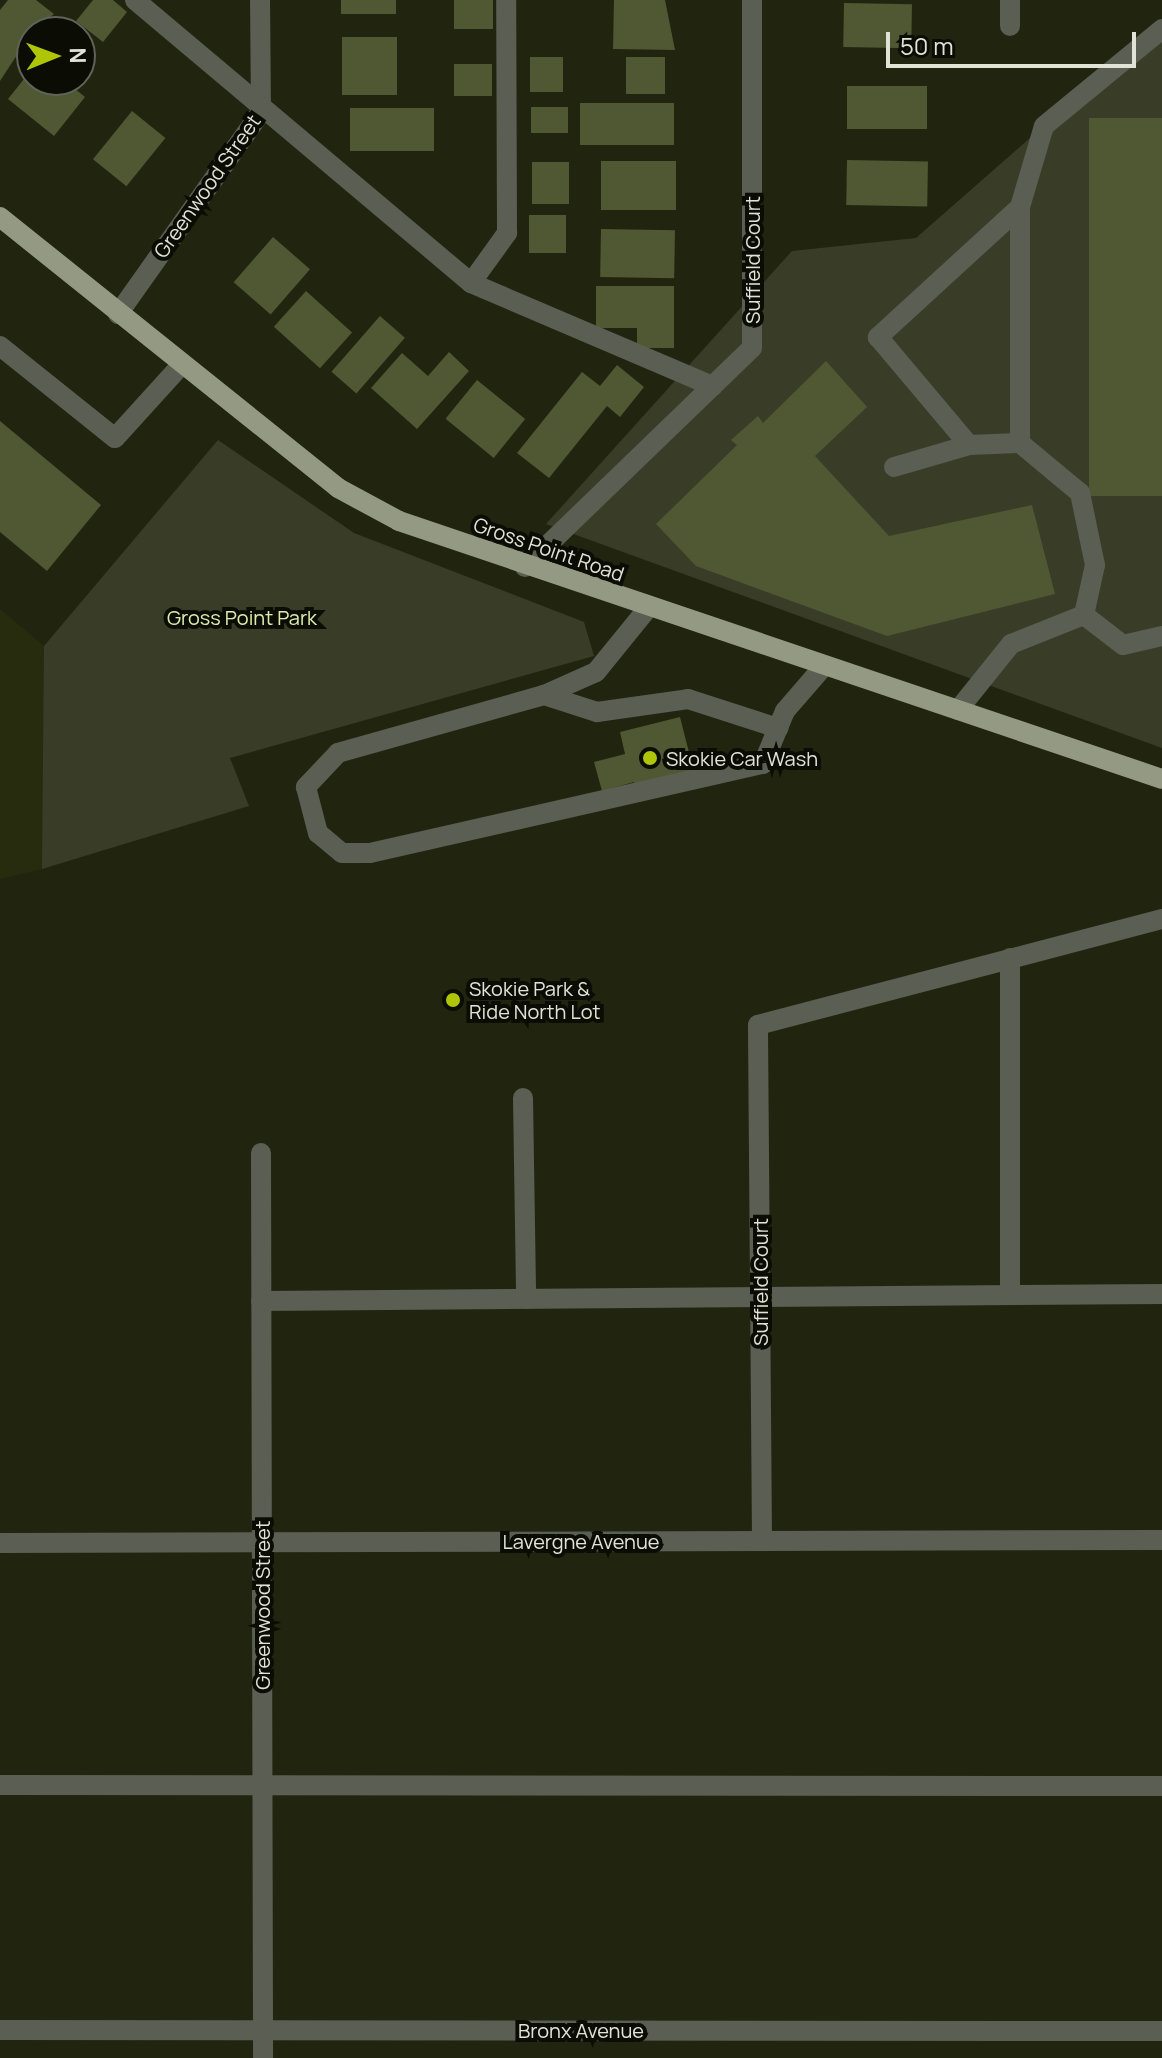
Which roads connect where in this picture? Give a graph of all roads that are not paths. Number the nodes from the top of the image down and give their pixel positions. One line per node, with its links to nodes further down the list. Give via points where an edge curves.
1 (135, 0): 8 (street)
2 (260, 0): 8 (street, Greenwood Street)
3 (506, 0): 11 (street, via 507,233)
4 (752, 0): 15 (street, Suffield Court, via 752,348)
5 (1010, 0): 6 (street)
6 (1010, 26)
7 (1162, 29): 9 (street, via 1044,126)
8 (261, 112): 11 (street); 12 (street, Greenwood Street)
9 (1020, 207): 16 (street); 17 (street, via 878,337)
10 (0, 217): 12 (main road, Gross Point Road)
11 (471, 283): 15 (street)
12 (118, 314): 14 (main road, Gross Point Road)
13 (0, 346): 14 (street, via 115,438)
14 (182, 364): 19 (main road, Gross Point Road, via 338,488 399,521)
15 (713, 386): 19 (street, Suffield Court)
16 (1020, 443): 17 (street); 21 (street, via 1080,493 1095,565)
17 (969, 445): 18 (street)
18 (894, 467)
19 (525, 567): 20 (main road, Gross Point Road)
20 (648, 608): 23 (main road, Gross Point Road); 24 (street, via 612,660)
21 (1084, 615): 22 (street, via 1123,645); 25 (street, via 1011,644)
22 (1162, 636)
23 (824, 666): 25 (main road, Gross Point Road); 26 (street)
24 (544, 695): 26 (street, via 597,712 688,699); 26 (street, via 338,753 306,787 318,833 342,853 370,853 658,791 763,764)
25 (958, 710): 27 (main road, Gross Point Road)
26 (778, 728)
27 (1162, 779)
28 (1162, 919): 29 (street)
29 (1010, 958): 33 (street); 34 (street, Suffield Court, via 758,1025)
30 (523, 1098): 35 (street)
31 (261, 1153): 36 (street, Greenwood Street)
32 (1162, 1294): 33 (street)
33 (1010, 1295): 34 (street)
34 (760, 1297): 35 (street); 37 (street, Suffield Court)
35 (526, 1299): 36 (street)
36 (261, 1301): 40 (street, Greenwood Street)
37 (762, 1539): 38 (street, Lavergne Avenue); 40 (street, Lavergne Avenue)
38 (1162, 1540)
39 (0, 1543): 40 (street, Lavergne Avenue)
40 (262, 1543): 43 (street, Greenwood Street)
41 (0, 1785): 43 (street)
42 (1162, 1786): 43 (street)
43 (262, 1787): 45 (street, Greenwood Street)
44 (0, 2030): 45 (street, Bronx Avenue)
45 (263, 2030): 46 (street, Bronx Avenue); 47 (street, Greenwood Street)
46 (1162, 2031)
47 (263, 2058)

